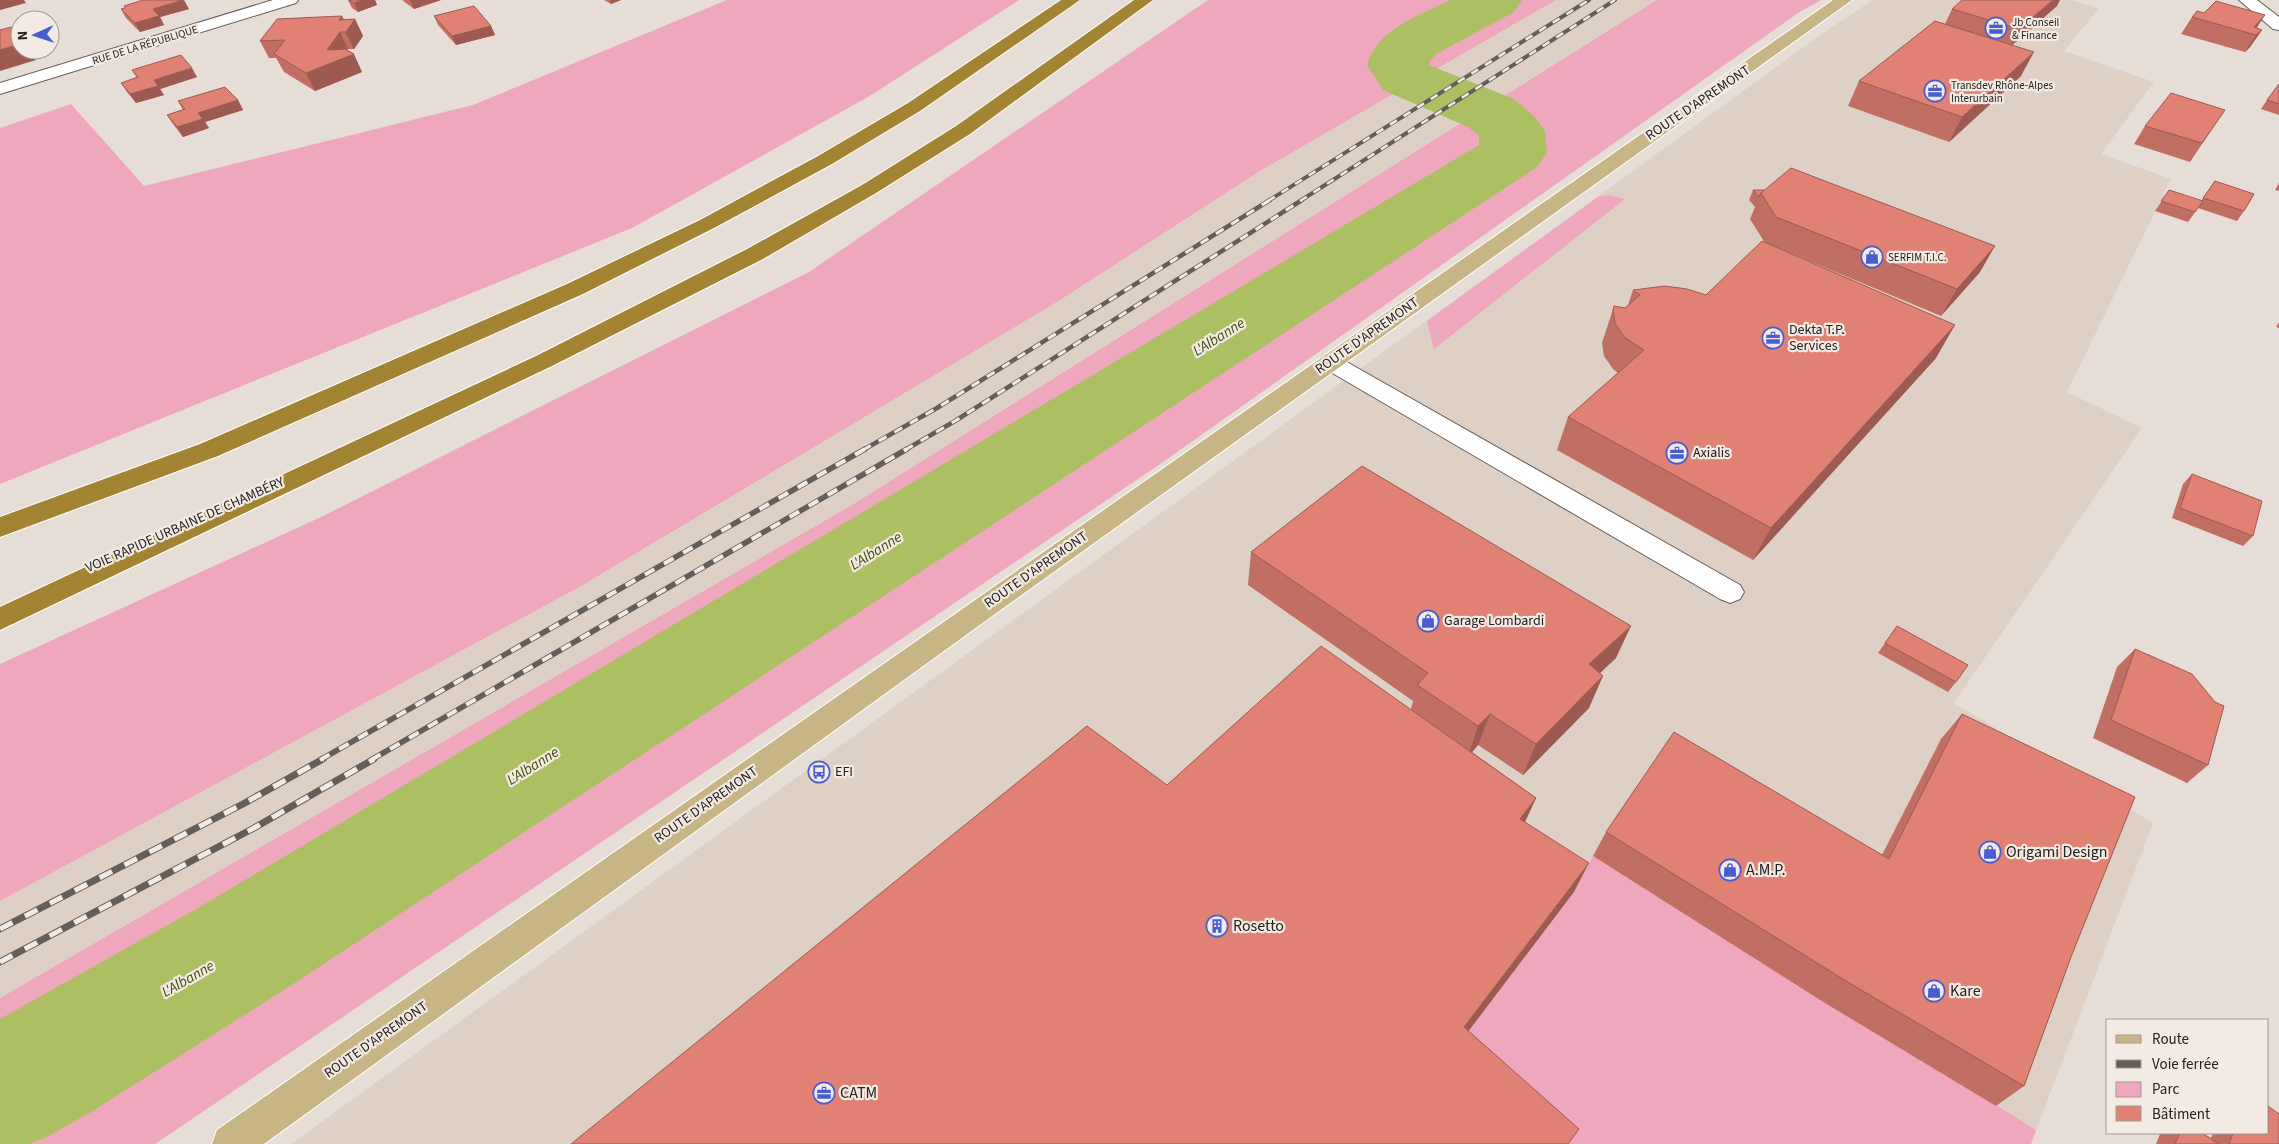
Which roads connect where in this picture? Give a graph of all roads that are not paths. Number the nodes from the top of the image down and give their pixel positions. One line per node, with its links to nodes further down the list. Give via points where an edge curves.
1 (290, 0): 7 (street, RUE DE LA RÉPUBLIQUE)
2 (1072, 0): 10 (highway, via 914,107 707,224 575,289)
3 (1145, 0): 9 (highway, via 962,130 869,189 771,245 544,362)
4 (1844, 0): 8 (main road, ROUTE D'APREMONT)
5 (2247, 0): 6 (street)
6 (2279, 25)
7 (0, 90)
8 (1330, 362): 13 (street); 16 (main road, ROUTE D'APREMONT)
9 (370, 442): 14 (highway, VOIE RAPIDE URBAINE DE CHAMBÉRY); 15 (highway)
10 (209, 450): 11 (highway); 12 (highway)
11 (0, 527)
12 (0, 538)
13 (1730, 592)
14 (0, 608)
15 (0, 619)
16 (231, 1144)

